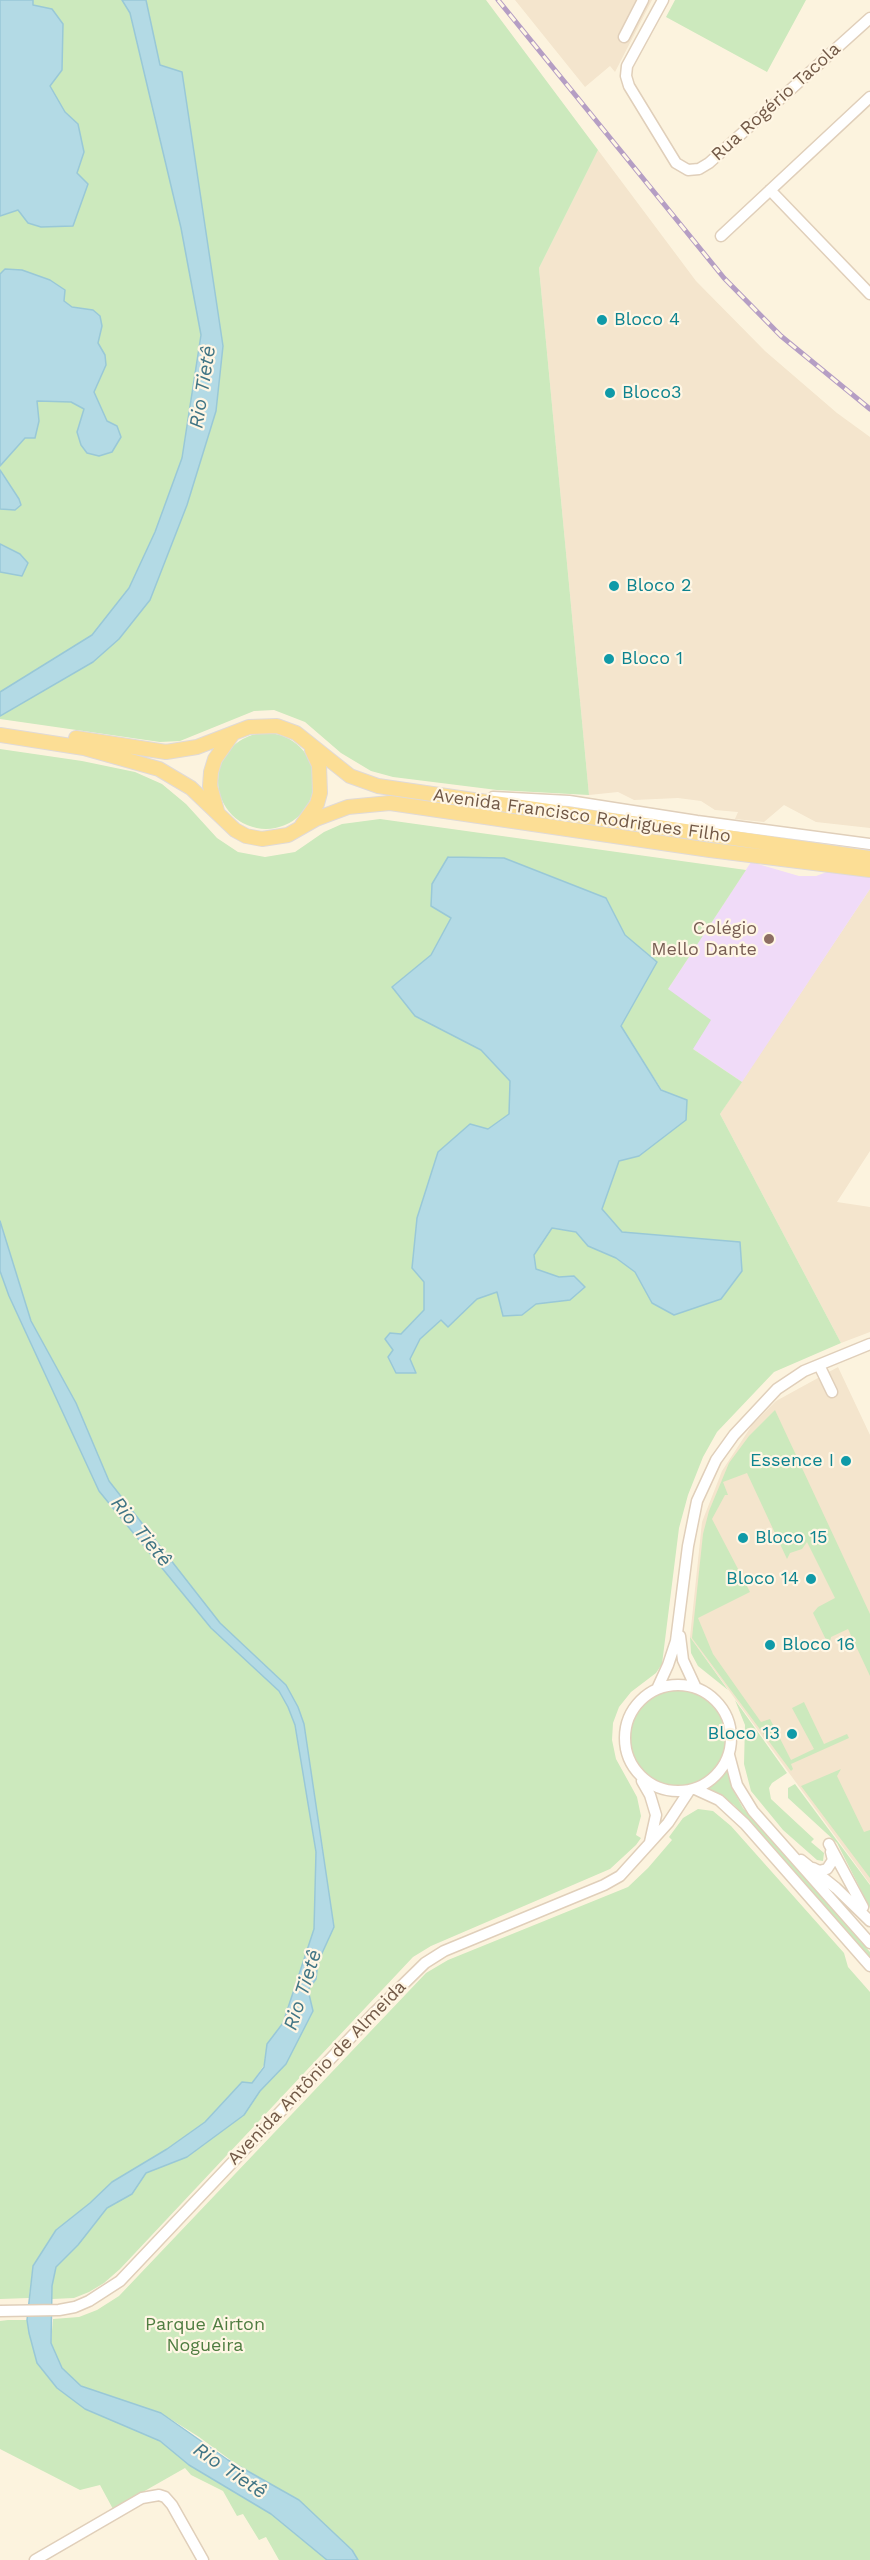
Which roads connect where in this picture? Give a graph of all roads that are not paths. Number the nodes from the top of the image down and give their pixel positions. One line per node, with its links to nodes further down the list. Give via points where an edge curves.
1 (643, 0): 4 (street)
2 (663, 0): 3 (street, Rua Rogério Tacola, via 627,66 626,76 676,163 688,170 709,163)
3 (870, 18)
4 (624, 37)
5 (870, 97): 6 (street)
6 (770, 190): 7 (street); 8 (street)
7 (721, 236)
8 (870, 294)
9 (6, 731): 10 (main road, Avenida Francisco Rodrigues Filho, via 166,752 197,747); 13 (main road, Avenida Francisco Rodrigues Filho, via 159,770 191,788)
10 (234, 734): 11 (main road, Avenida Francisco Rodrigues Filho, via 249,727 277,726 296,733); 13 (main road, via 215,759 212,772 210,786)
11 (307, 743): 12 (main road, Avenida Francisco Rodrigues Filho, via 350,776); 14 (main road, via 319,765 320,793 317,804)
12 (404, 790): 15 (street, via 569,801); 16 (main road, Avenida Francisco Rodrigues Filho)
13 (218, 813): 14 (main road, Avenida Francisco Rodrigues Filho, via 235,830 262,839 288,835)
14 (299, 828): 17 (main road, Avenida Francisco Rodrigues Filho, via 348,807 390,803)
15 (870, 844)
16 (870, 858)
17 (870, 870)
18 (870, 1344): 19 (street, Avenida Antônio de Almeida)
19 (819, 1365): 20 (street); 21 (street, Avenida Antônio de Almeida, via 777,1389 755,1410 705,1480 688,1546)
20 (832, 1392)
21 (679, 1624): 22 (street, Avenida Antônio de Almeida, via 683,1660); 23 (street, Avenida Antônio de Almeida, via 673,1653)
22 (696, 1688): 23 (street, via 670,1685); 24 (street, Avenida Antônio de Almeida, via 711,1696 726,1715 732,1739)
23 (657, 1689): 25 (street, Avenida Antônio de Almeida, via 634,1707 624,1734 625,1749)
24 (729, 1755): 26 (street, Avenida Antônio de Almeida, via 715,1777); 28 (street, via 744,1799)
25 (639, 1775): 26 (street, via 662,1789); 27 (street, Avenida Antônio de Almeida, via 655,1806)
26 (692, 1790): 27 (street, Avenida Antônio de Almeida); 32 (street, via 719,1800 745,1824)
27 (650, 1842): 33 (street, Avenida Antônio de Almeida, via 630,1867 604,1885 444,1951 424,1963 120,2281 75,2307)
28 (782, 1845): 29 (street); 31 (street)
29 (813, 1868): 30 (street); 30 (street, via 824,1871 831,1866 829,1844)
30 (870, 1920)
31 (870, 1943)
32 (870, 1966)
33 (3, 2310)
34 (35, 2560): 35 (street, via 142,2498 159,2495 172,2505)
35 (202, 2560)

